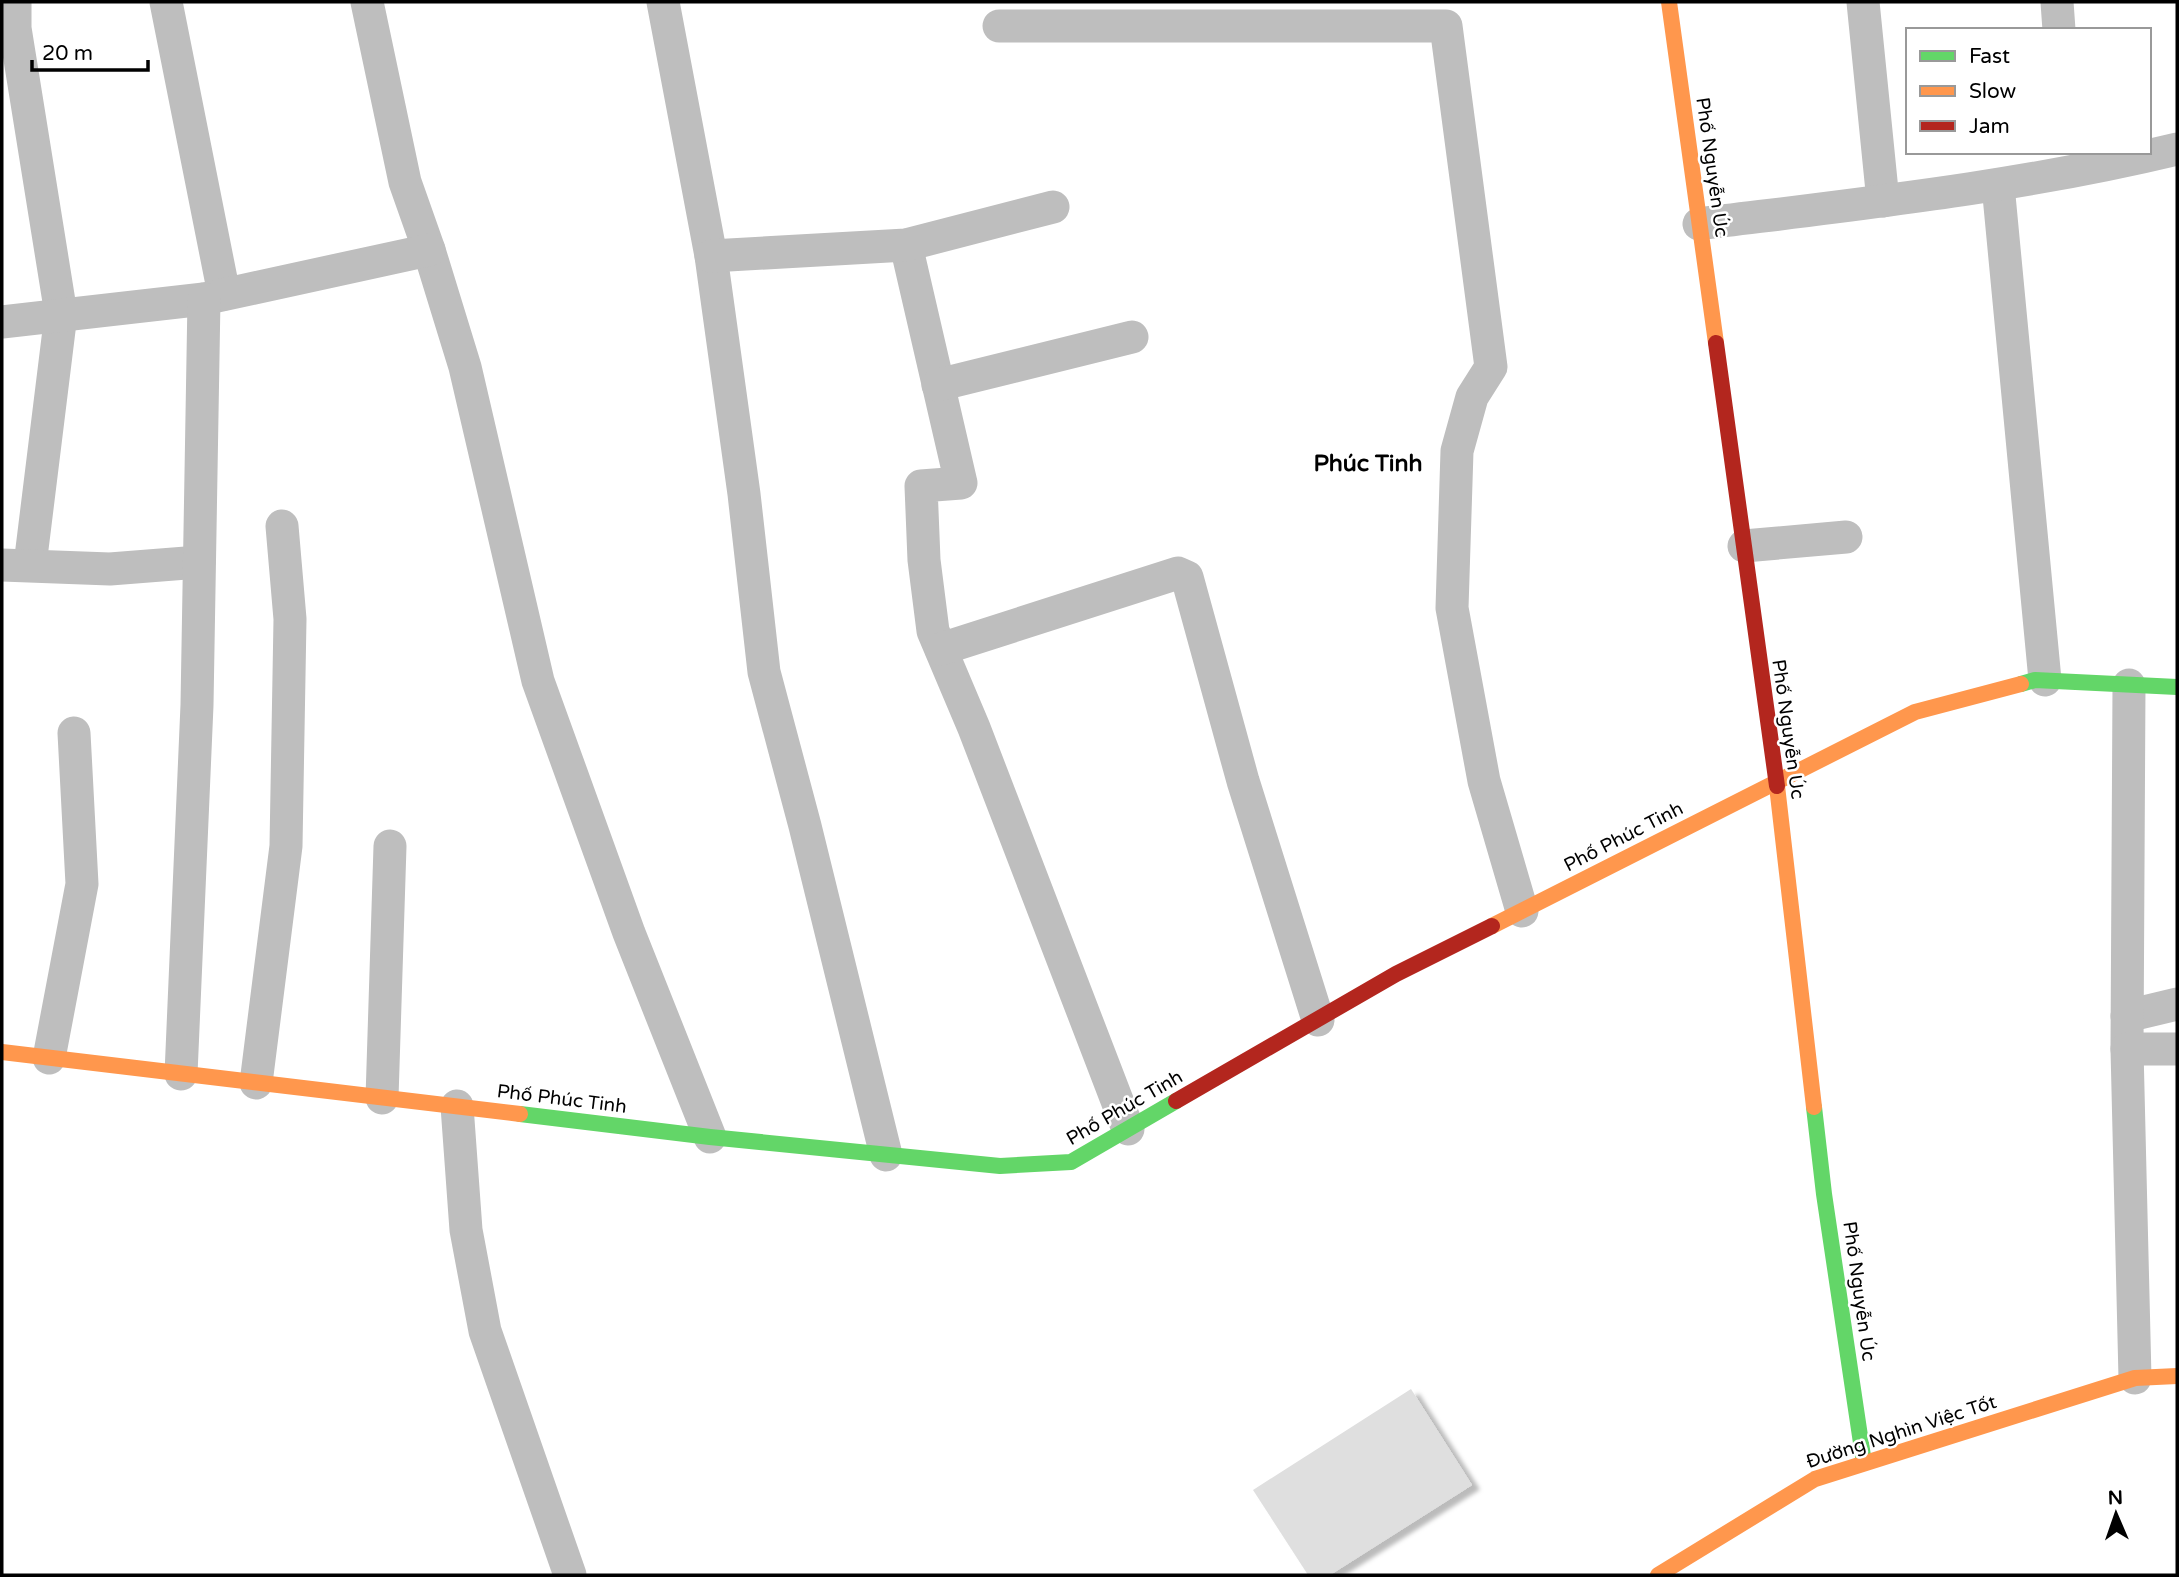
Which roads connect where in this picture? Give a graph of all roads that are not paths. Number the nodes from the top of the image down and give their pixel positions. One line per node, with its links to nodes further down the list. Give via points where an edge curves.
1 (15, 2): 23 (street, via 15,28)
2 (166, 2): 22 (street)
3 (367, 2): 20 (street, via 405,182)
4 (663, 2): 21 (street)
5 (1669, 2): 18 (street, Phố Nguyễn Úc)
6 (1863, 2): 16 (street)
7 (2057, 2): 10 (street)
8 (1311, 14): 9 (street); 39 (street, via 1446,26 1491,367 1472,397 1457,451 1451,608 1484,781)
9 (999, 26)
10 (2059, 28)
11 (2177, 149): 12 (street)
12 (2151, 152)
13 (2136, 154): 14 (street)
14 (2071, 162): 15 (street)
15 (1998, 185): 16 (street); 33 (street)
16 (1884, 201): 18 (street)
17 (1053, 207): 19 (street)
18 (1699, 224): 29 (street, Phố Nguyễn Úc)
19 (906, 245): 21 (street); 26 (street)
20 (429, 250): 22 (street); 52 (street, via 465,367 538,681 629,933)
21 (711, 256): 53 (street, via 764,672)
22 (214, 296): 23 (street); 30 (street)
23 (61, 314): 24 (street); 31 (street)
24 (2, 322)
25 (1132, 337): 26 (street)
26 (938, 385): 32 (street, via 961,483 921,486 924,559 933,631)
27 (282, 526): 48 (street, via 290,620 286,846)
28 (1846, 537): 29 (street)
29 (1744, 546): 37 (street, Phố Nguyễn Úc)
30 (199, 562): 31 (street, via 110,569); 47 (street)
31 (16, 565)
32 (941, 649): 42 (street, via 1178,573 1187,577 1243,781); 51 (street)
33 (2045, 680): 34 (street, Phố Phúc Tinh); 37 (street, Phố Phúc Tinh, via 1915,712)
34 (2129, 685): 35 (street, Phố Phúc Tinh); 41 (street)
35 (2177, 687)
36 (74, 733): 46 (street, via 82,884)
37 (1776, 782): 39 (street, Phố Phúc Tinh); 56 (street, Phố Nguyễn Úc, via 1824,1194)
38 (390, 846): 49 (street)
39 (1522, 911): 42 (street, Phố Phúc Tinh)
40 (2177, 1004): 41 (street)
41 (2127, 1016): 43 (street)
42 (1318, 1020): 51 (street, Phố Phúc Tinh)
43 (2127, 1049): 44 (street); 55 (street)
44 (2177, 1049)
45 (2, 1052): 46 (street, Phố Phúc Tinh)
46 (49, 1058): 47 (street, Phố Phúc Tinh)
47 (181, 1074): 48 (street, Phố Phúc Tinh)
48 (256, 1083): 49 (street, Phố Phúc Tinh)
49 (382, 1098): 50 (street, Phố Phúc Tinh)
50 (457, 1107): 52 (street, Phố Phúc Tinh); 57 (street, via 466,1230 485,1331)
51 (1128, 1129): 53 (street, Phố Phúc Tinh, via 1071,1163 1000,1166)
52 (710, 1137): 53 (street, Phố Phúc Tinh)
53 (886, 1155)
54 (2177, 1376): 55 (street, Đường Nghìn Việc Tốt)
55 (2135, 1378): 56 (street, Đường Nghìn Việc Tốt)
56 (1864, 1462): 58 (street, Đường Nghìn Việc Tốt, via 1815,1479)
57 (570, 1575)
58 (1658, 1575)

